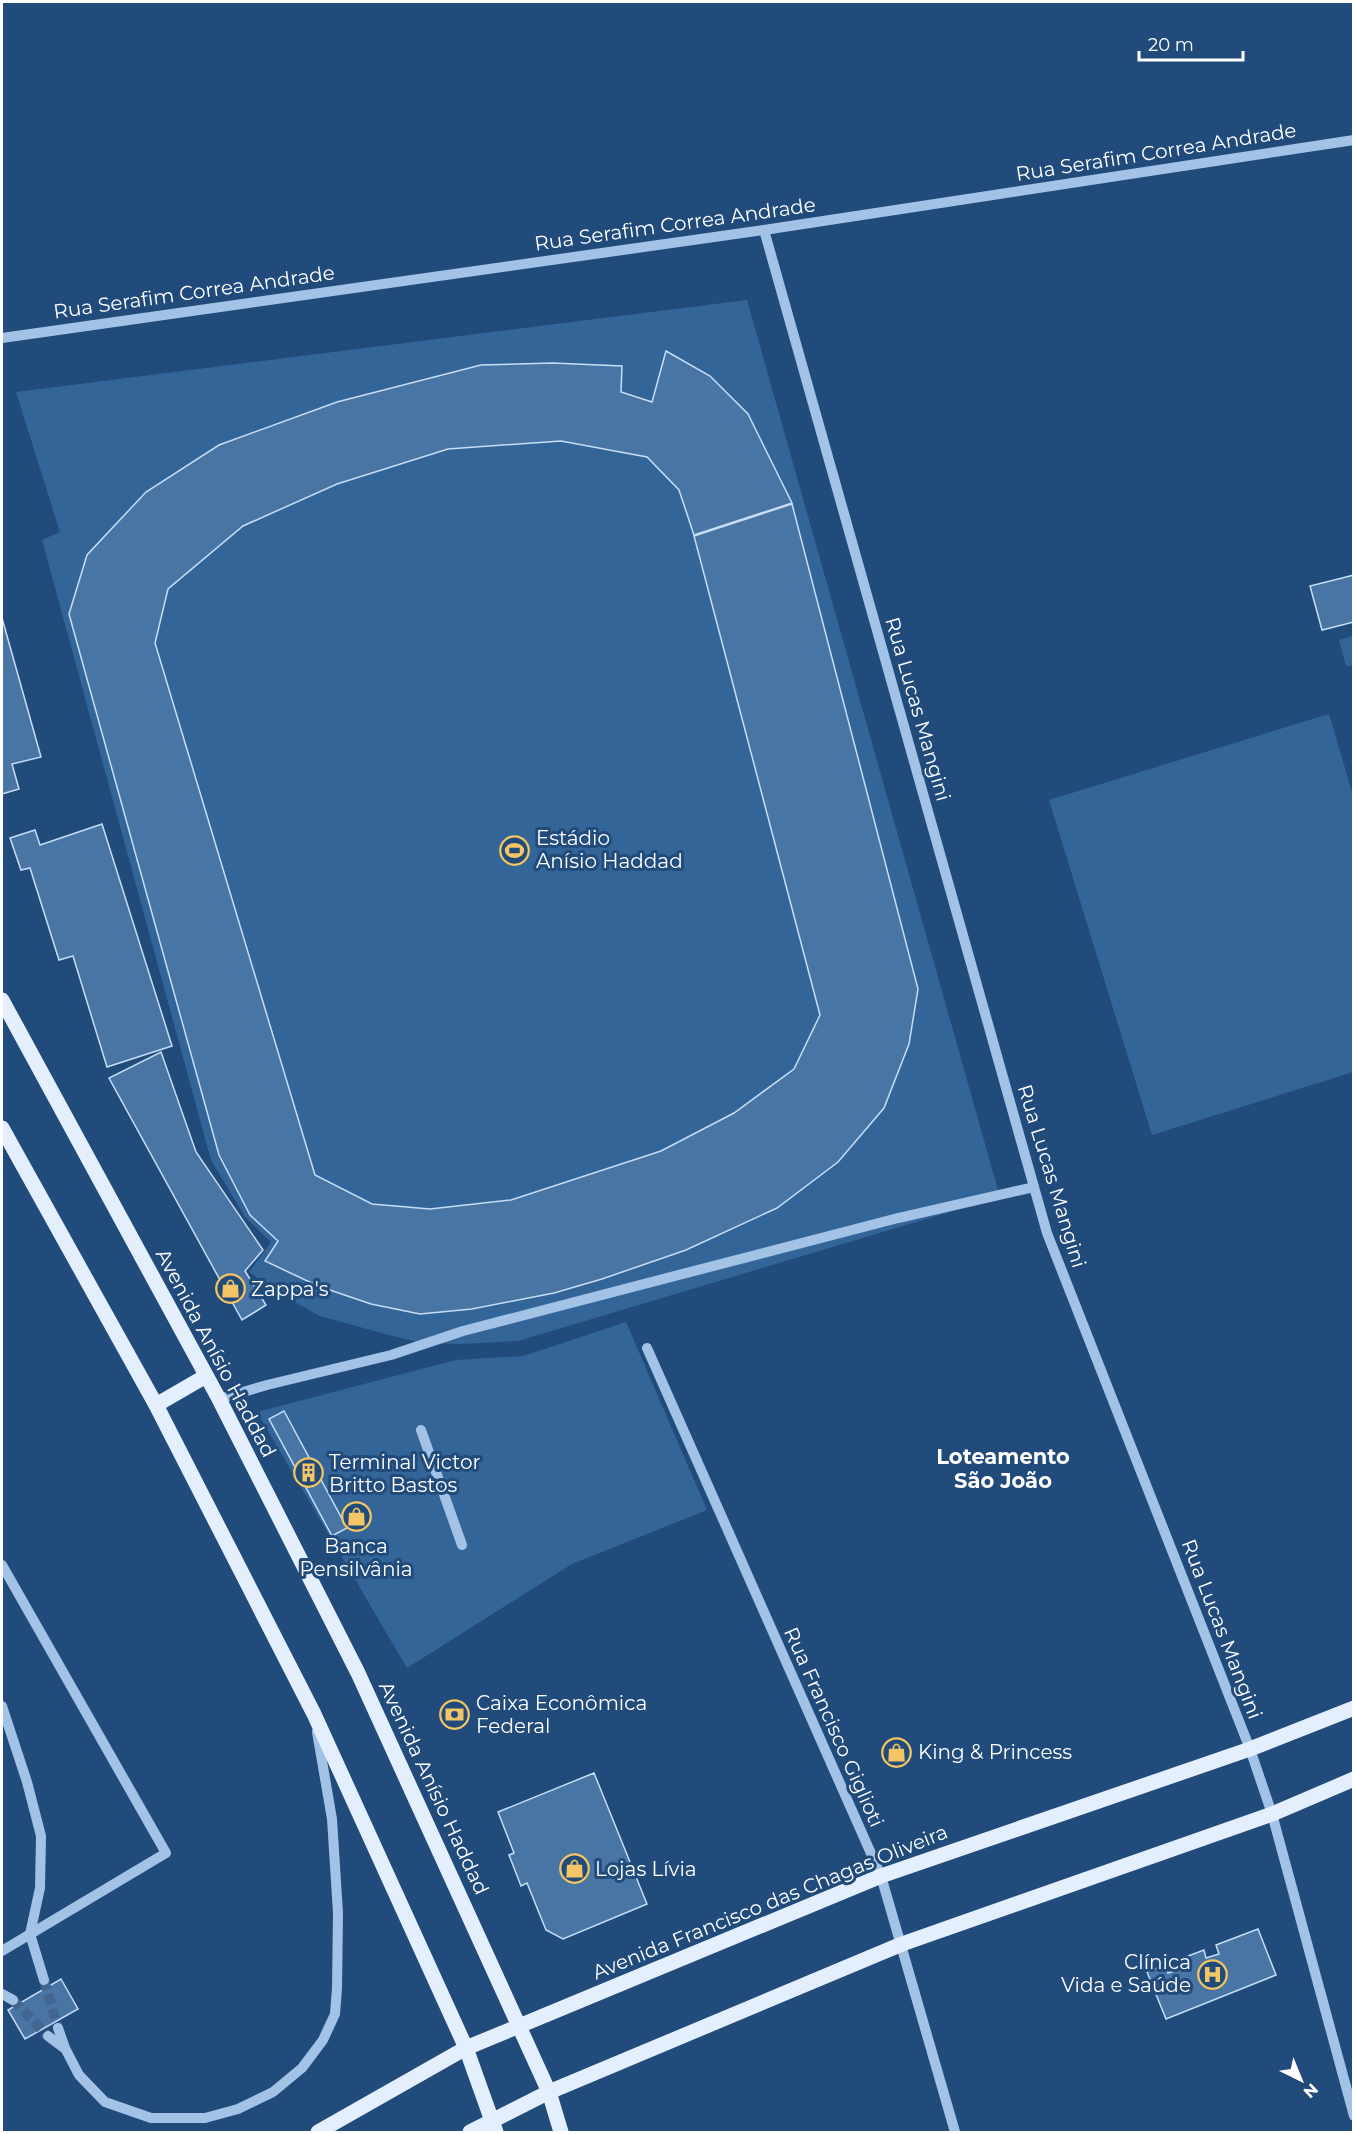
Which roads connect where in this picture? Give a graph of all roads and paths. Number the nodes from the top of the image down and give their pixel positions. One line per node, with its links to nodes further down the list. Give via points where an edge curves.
1 (1353, 140): 2 (street, Rua Serafim Correa Andrade)
2 (764, 230): 3 (street, Rua Serafim Correa Andrade); 6 (street, Rua Lucas Mangini)
3 (2, 338)
4 (2, 1000): 8 (main road, Avenida Anísio Haddad)
5 (2, 1128): 10 (main road)
6 (1034, 1187): 9 (street, via 898,1218 464,1330 391,1355); 17 (street, Rua Lucas Mangini, via 1047,1233)
7 (647, 1348): 20 (street, Rua Francisco Giglioti)
8 (206, 1376): 9 (main road, Avenida Anísio Haddad); 10 (main road)
9 (219, 1400): 27 (main road, Avenida Anísio Haddad, via 358,1672)
10 (156, 1405): 16 (main road)
11 (421, 1430): 12 (street)
12 (462, 1545)
13 (2, 1565): 21 (street, via 166,1853)
14 (2, 1706): 21 (street, via 41,1836 40,1888)
15 (1353, 1708): 17 (main road, Avenida Francisco das Chagas Oliveira)
16 (314, 1714): 30 (street, via 332,1819 338,1913 335,2014 302,2068 273,2092 238,2109 205,2118 151,2118 105,2102 80,2075); 31 (main road)
17 (1250, 1749): 19 (street, Rua Lucas Mangini); 20 (main road, Avenida Francisco das Chagas Oliveira)
18 (1353, 1779): 19 (main road)
19 (1272, 1814): 22 (main road); 33 (street, Rua Lucas Mangini)
20 (881, 1876): 22 (street, Rua Francisco Giglioti); 27 (main road, Avenida Francisco das Chagas Oliveira)
21 (30, 1934): 23 (street); 24 (street)
22 (902, 1944): 32 (main road); 38 (street, Rua Francisco Giglioti)
23 (2, 1951)
24 (44, 1980)
25 (2, 1994): 26 (street)
26 (13, 2000)
27 (519, 2025): 31 (main road, Avenida Francisco das Chagas Oliveira); 32 (main road, Avenida Anísio Haddad)
28 (58, 2028): 30 (street)
29 (48, 2036): 30 (street)
30 (65, 2048)
31 (466, 2048): 34 (main road); 35 (main road, Avenida Francisco das Chagas Oliveira)
32 (549, 2092): 34 (main road); 37 (main road, Avenida Anísio Haddad)
33 (1353, 2116)
34 (494, 2126): 36 (main road)
35 (318, 2133)
36 (470, 2133)
37 (561, 2133)
38 (955, 2133)

